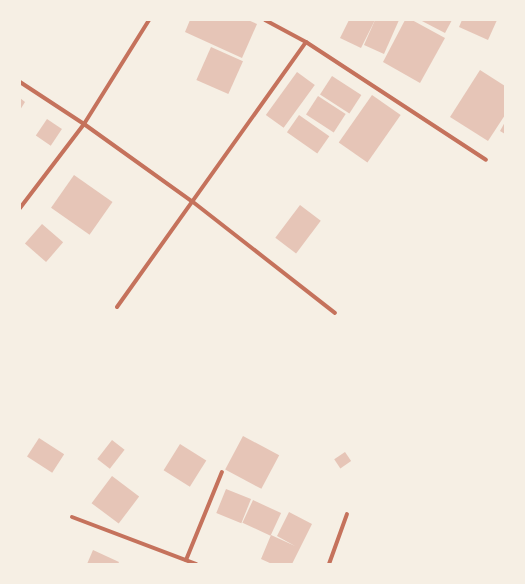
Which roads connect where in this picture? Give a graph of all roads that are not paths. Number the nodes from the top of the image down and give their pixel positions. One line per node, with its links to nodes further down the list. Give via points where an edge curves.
1 (149, 20): 5 (street)
2 (265, 20): 3 (street)
3 (306, 42): 6 (street); 7 (street)
4 (20, 82): 5 (street)
5 (84, 124): 7 (street); 8 (street)
6 (486, 160)
7 (192, 202): 9 (street); 10 (street)
8 (20, 208)
9 (117, 308)
10 (336, 313)
11 (222, 472): 14 (street)
12 (347, 514): 16 (street)
13 (72, 517): 14 (street)
14 (186, 560): 15 (street)
15 (196, 564)
16 (328, 564)

